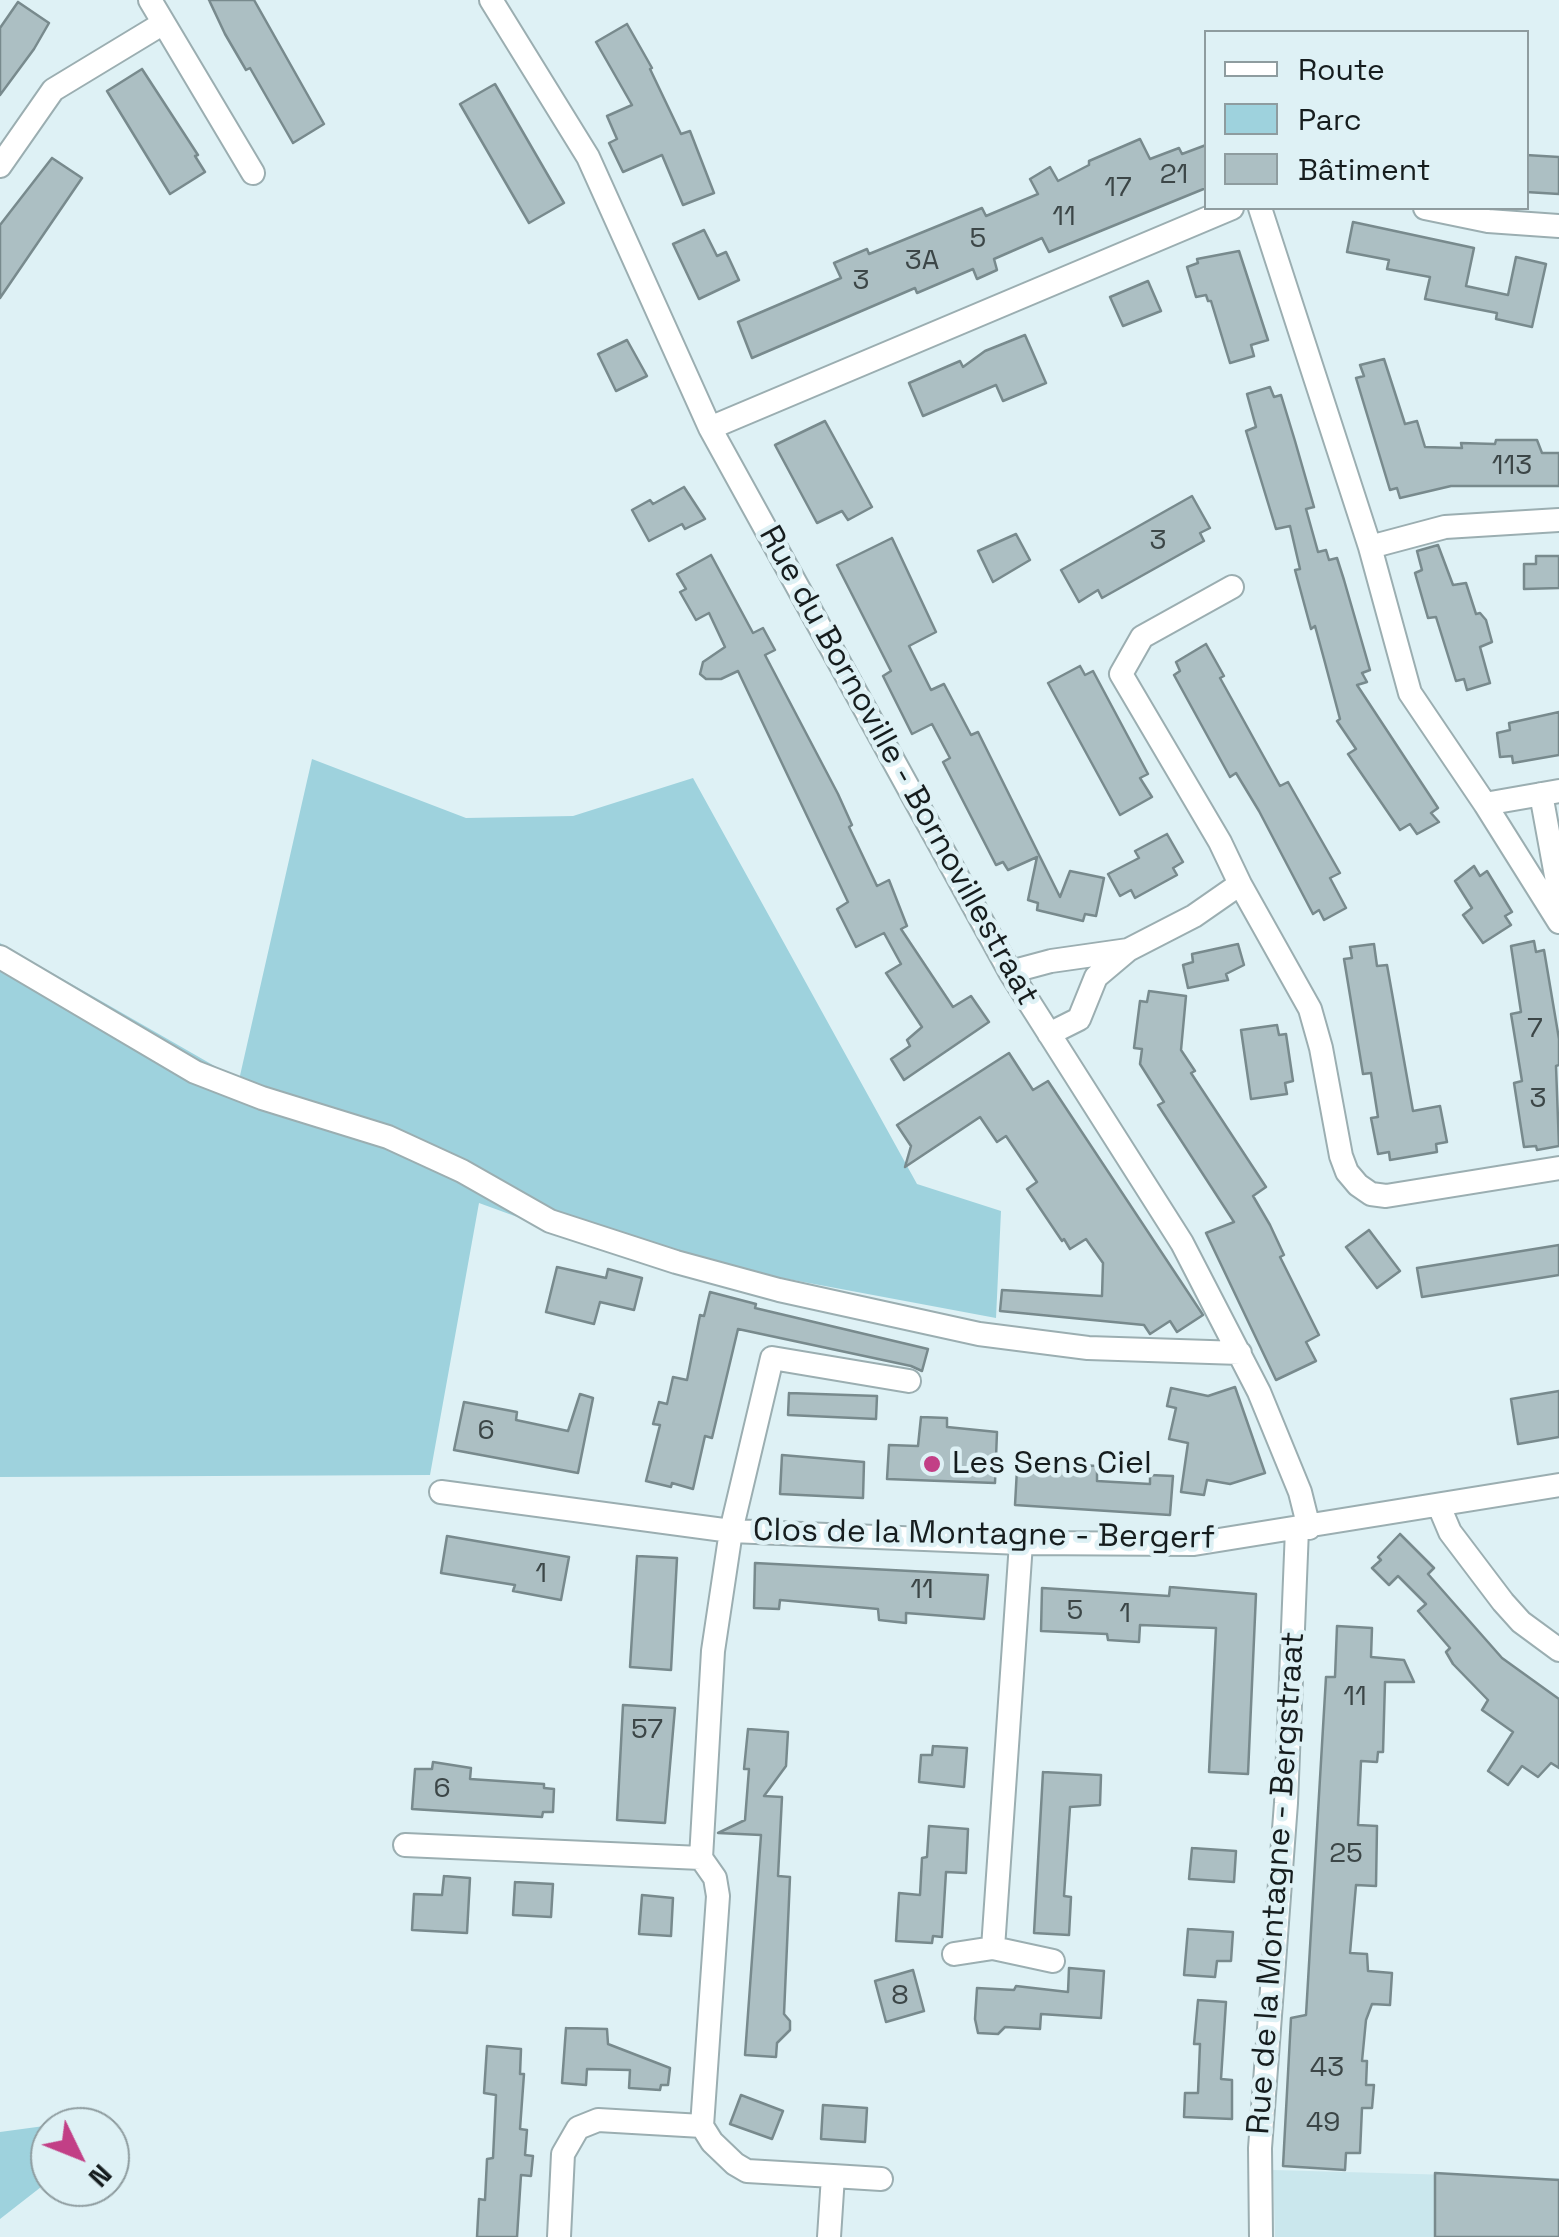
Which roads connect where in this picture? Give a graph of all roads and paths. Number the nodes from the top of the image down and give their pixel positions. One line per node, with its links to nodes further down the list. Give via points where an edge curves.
1 (150, 0): 3 (street)
2 (491, 0): 10 (street, Rue du Bornoville - Bornovillestraat, via 588,157)
3 (162, 24): 4 (street, via 53,90); 5 (street)
4 (0, 166)
5 (253, 173)
6 (1227, 210): 10 (street)
7 (1261, 210): 12 (street)
8 (1435, 210): 9 (street)
9 (1559, 226)
10 (710, 428): 21 (street, Rue du Bornoville - Bornovillestraat)
11 (1559, 520): 12 (street, via 1444,526)
12 (1370, 547): 15 (street, via 1410,692)
13 (1232, 588): 16 (street, via 1142,637 1121,674)
14 (1550, 792): 15 (street); 17 (street)
15 (1485, 804): 18 (street)
16 (1240, 884): 19 (street); 23 (street, via 1310,1008 1341,1156 1358,1185 1386,1196)
17 (1559, 892)
18 (1559, 922)
19 (1128, 950): 21 (street); 22 (street, via 1096,978 1079,1019)
20 (0, 956): 24 (street, via 195,1072 388,1138 550,1221 676,1262 979,1334 1088,1348)
21 (1010, 972): 22 (street, Rue du Bornoville - Bornovillestraat)
22 (1049, 1034): 24 (street, Rue du Bornoville - Bornovillestraat, via 1174,1229)
23 (1559, 1168)
24 (1240, 1353): 29 (street, Rue du Bornoville - Bornovillestraat, via 1300,1492)
25 (910, 1382): 30 (street, Clos de la Montagne - Bergerf, via 772,1358)
26 (1559, 1485): 28 (street, Clos de la Montagne - Bergerf)
27 (441, 1492): 30 (street)
28 (1439, 1506): 29 (street, Clos de la Montagne - Bergerf); 32 (street, via 1450,1532 1503,1602)
29 (1303, 1529): 31 (street, Clos de la Montagne - Bergerf, via 1194,1544); 43 (street, Rue de la Montagne - Bergstraat, via 1261,2123)
30 (731, 1531): 31 (street, Clos de la Montagne - Bergerf); 34 (street, Clos de la Montagne - Bergerf, via 717,1620)
31 (1021, 1543): 35 (street)
32 (1559, 1650)
33 (405, 1845): 34 (street)
34 (701, 1858): 38 (street, via 718,1896)
35 (993, 1948): 36 (street); 37 (street)
36 (954, 1954)
37 (1053, 1962)
38 (702, 2126): 39 (street, via 748,2170); 41 (street, via 598,2120 578,2128 563,2154)
39 (833, 2176): 40 (street); 42 (street)
40 (881, 2179)
41 (559, 2237)
42 (829, 2237)
43 (1261, 2237)

